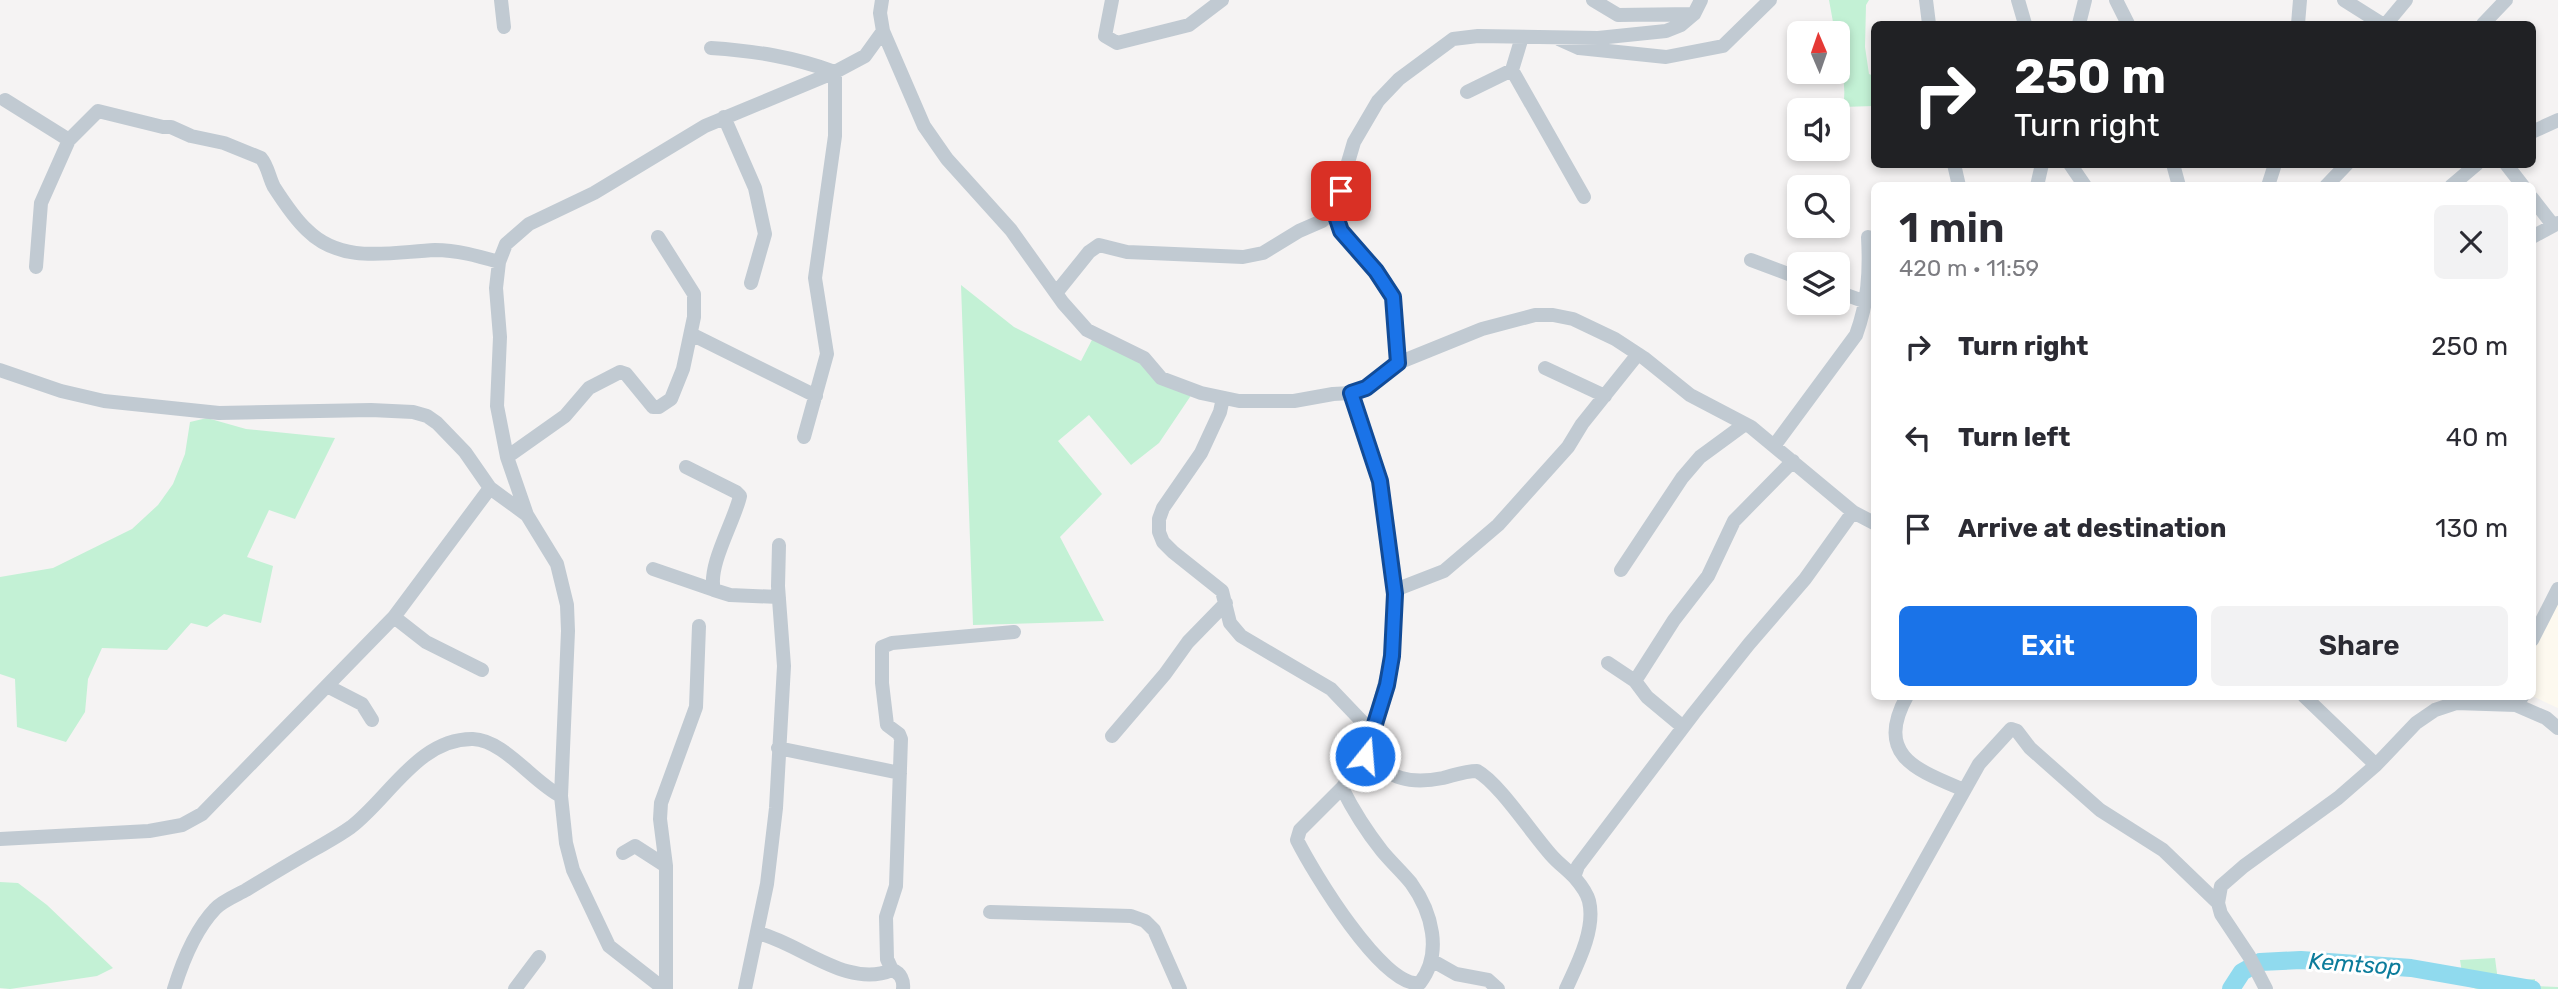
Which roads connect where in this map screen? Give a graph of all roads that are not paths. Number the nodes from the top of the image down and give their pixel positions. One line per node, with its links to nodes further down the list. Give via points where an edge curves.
1 (501, 0): 25 (street)
2 (882, 0): 26 (street)
3 (1112, 0): 4 (street, via 1105,36 1117,44 1189,25)
4 (1222, 0)
5 (1594, 0): 16 (street, via 1618,15)
6 (1701, 0): 16 (street)
7 (1770, 0): 27 (street, via 1723,46 1666,57 1579,48)
8 (1926, 0): 17 (street)
9 (2018, 0): 18 (street)
10 (2085, 0): 19 (street)
11 (2116, 0): 20 (street)
12 (2300, 0): 21 (street)
13 (2344, 0): 22 (street)
14 (2406, 0): 23 (street)
15 (2506, 0): 24 (street)
16 (1694, 14): 27 (street, via 1666,31 1598,38)
17 (1929, 21)
18 (2024, 21)
19 (2080, 21)
20 (2126, 21)
21 (2298, 21)
22 (2379, 21)
23 (2387, 21)
24 (2486, 21)
25 (504, 27)
26 (883, 31): 31 (street, via 865,56); 54 (street, via 924,126 947,159 1011,230)
27 (1552, 35): 28 (street)
28 (1522, 37): 30 (street); 44 (street, via 1453,39 1399,79 1364,121)
29 (711, 48): 31 (street, via 797,58)
30 (1512, 70): 32 (street); 42 (street)
31 (835, 72): 34 (street); 63 (street, via 835,136 815,278 827,354)
32 (1467, 92)
33 (5, 100): 37 (street)
34 (724, 117): 50 (street, via 594,193 528,223 506,244); 53 (street, via 755,188 765,234)
35 (2558, 120): 36 (street)
36 (2536, 130)
37 (69, 140): 50 (street, via 98,111 171,127 261,158 274,186 305,229 335,248 359,254 437,250); 51 (street, via 41,203)
38 (2472, 168): 40 (street)
39 (2509, 168): 41 (street)
40 (2456, 182)
41 (2520, 182)
42 (1584, 197)
43 (2536, 202): 45 (street)
44 (1334, 210): 54 (street, via 1263,253 1244,257 1127,252 1099,245); 59 (street, via 1341,231 1393,297)
45 (2556, 224): 46 (street)
46 (2536, 235)
47 (658, 237): 57 (street, via 694,294)
48 (1868, 237): 56 (street)
49 (1751, 260): 52 (street)
50 (499, 262): 69 (street, via 497,406)
51 (36, 267)
52 (1787, 274)
53 (751, 282)
54 (1056, 293): 65 (street, via 1087,330 1144,358 1161,378)
55 (1850, 296): 56 (street)
56 (1866, 302): 68 (street, via 1856,335)
57 (691, 334): 63 (street); 69 (street, via 676,390 663,405 649,404 626,373 620,372 589,388 565,416)
58 (1638, 354): 59 (street, via 1573,319 1535,315 1482,328); 64 (street); 66 (street, via 1690,395)
59 (1398, 363): 62 (street, via 1366,388)
60 (1545, 368): 64 (street)
61 (0, 370): 72 (street, via 104,401 266,414 413,412 437,423)
62 (1351, 393): 65 (street, via 1281,402); 81 (street, via 1380,481)
63 (816, 396): 67 (street)
64 (1605, 396): 81 (street, via 1568,447 1498,525 1444,571)
65 (1223, 398): 83 (street, via 1201,453 1163,508 1159,531 1173,552 1218,587)
66 (1745, 424): 68 (street); 78 (street, via 1700,457 1682,478)
67 (804, 437)
68 (1774, 446): 70 (street)
69 (507, 457): 74 (street)
70 (1793, 461): 73 (street); 90 (street, via 1734,522 1702,586 1674,620)
71 (686, 467): 80 (street, via 740,496 722,541)
72 (490, 488): 74 (street); 84 (street)
73 (1853, 512): 75 (street); 95 (street, via 1805,579)
74 (527, 515): 105 (street, via 557,564 566,605)
75 (1871, 521)
76 (779, 545): 82 (street)
77 (653, 569): 80 (street)
78 (1620, 570)
79 (2558, 589): 87 (street)
80 (713, 590): 82 (street)
81 (1395, 590): 97 (street, via 1392,656)
82 (779, 597): 99 (street, via 784,666)
83 (1226, 603): 97 (street, via 1230,623 1241,636 1331,689); 98 (street)
84 (394, 617): 89 (street, via 426,642); 91 (street)
85 (699, 626): 108 (street, via 696,707 661,803)
86 (1014, 632): 102 (street, via 882,647 885,716 901,740)
87 (2536, 632)
88 (1608, 663): 90 (street)
89 (482, 670)
90 (1636, 681): 95 (street, via 1647,697)
91 (327, 686): 94 (street, via 362,704); 106 (street, via 202,814 182,825)
92 (1905, 700): 104 (street, via 1895,739 1900,754 1920,772)
93 (2308, 700): 101 (street)
94 (372, 720)
95 (1683, 727): 109 (street)
96 (2558, 728): 101 (street, via 2516,705 2455,703 2416,723)
97 (1373, 732): 100 (street)
98 (1112, 736)
99 (778, 748): 102 (street); 112 (street, via 776,808)
100 (1365, 756): 103 (street); 109 (street, via 1400,778 1427,780 1477,771)
101 (2376, 765): 110 (street, via 2221,886)
102 (900, 773): 115 (street, via 896,886 886,917 887,959)
103 (1342, 788): 114 (street, via 1381,849 1419,896 1434,940); 114 (street, via 1298,834 1307,861 1348,923 1400,977 1420,983)
104 (1964, 790): 110 (street, via 1995,744 2011,729 2017,731 2100,810 2162,850); 124 (street)
105 (561, 796): 116 (street, via 491,744 475,739 429,754 413,764 349,828 215,908 184,957); 118 (street, via 573,870 600,933 613,950)
106 (0, 839)
107 (624, 853): 108 (street, via 635,846)
108 (666, 866): 118 (street)
109 (1574, 877): 123 (street, via 1589,902 1590,921)
110 (2218, 903): 125 (street)
111 (990, 912): 121 (street, via 1120,916 1145,921 1154,930)
112 (758, 933): 115 (street, via 848,973 870,977); 119 (street)
113 (539, 957): 117 (street)
114 (1433, 961): 122 (street, via 1456,974 1488,980)
115 (892, 970): 120 (street, via 904,981)
116 (174, 989)
117 (514, 989)
118 (665, 989)
119 (745, 989)
120 (903, 989)
121 (1180, 989)
122 (1498, 989)
123 (1566, 989)
124 (1853, 989)
125 (2266, 989)

